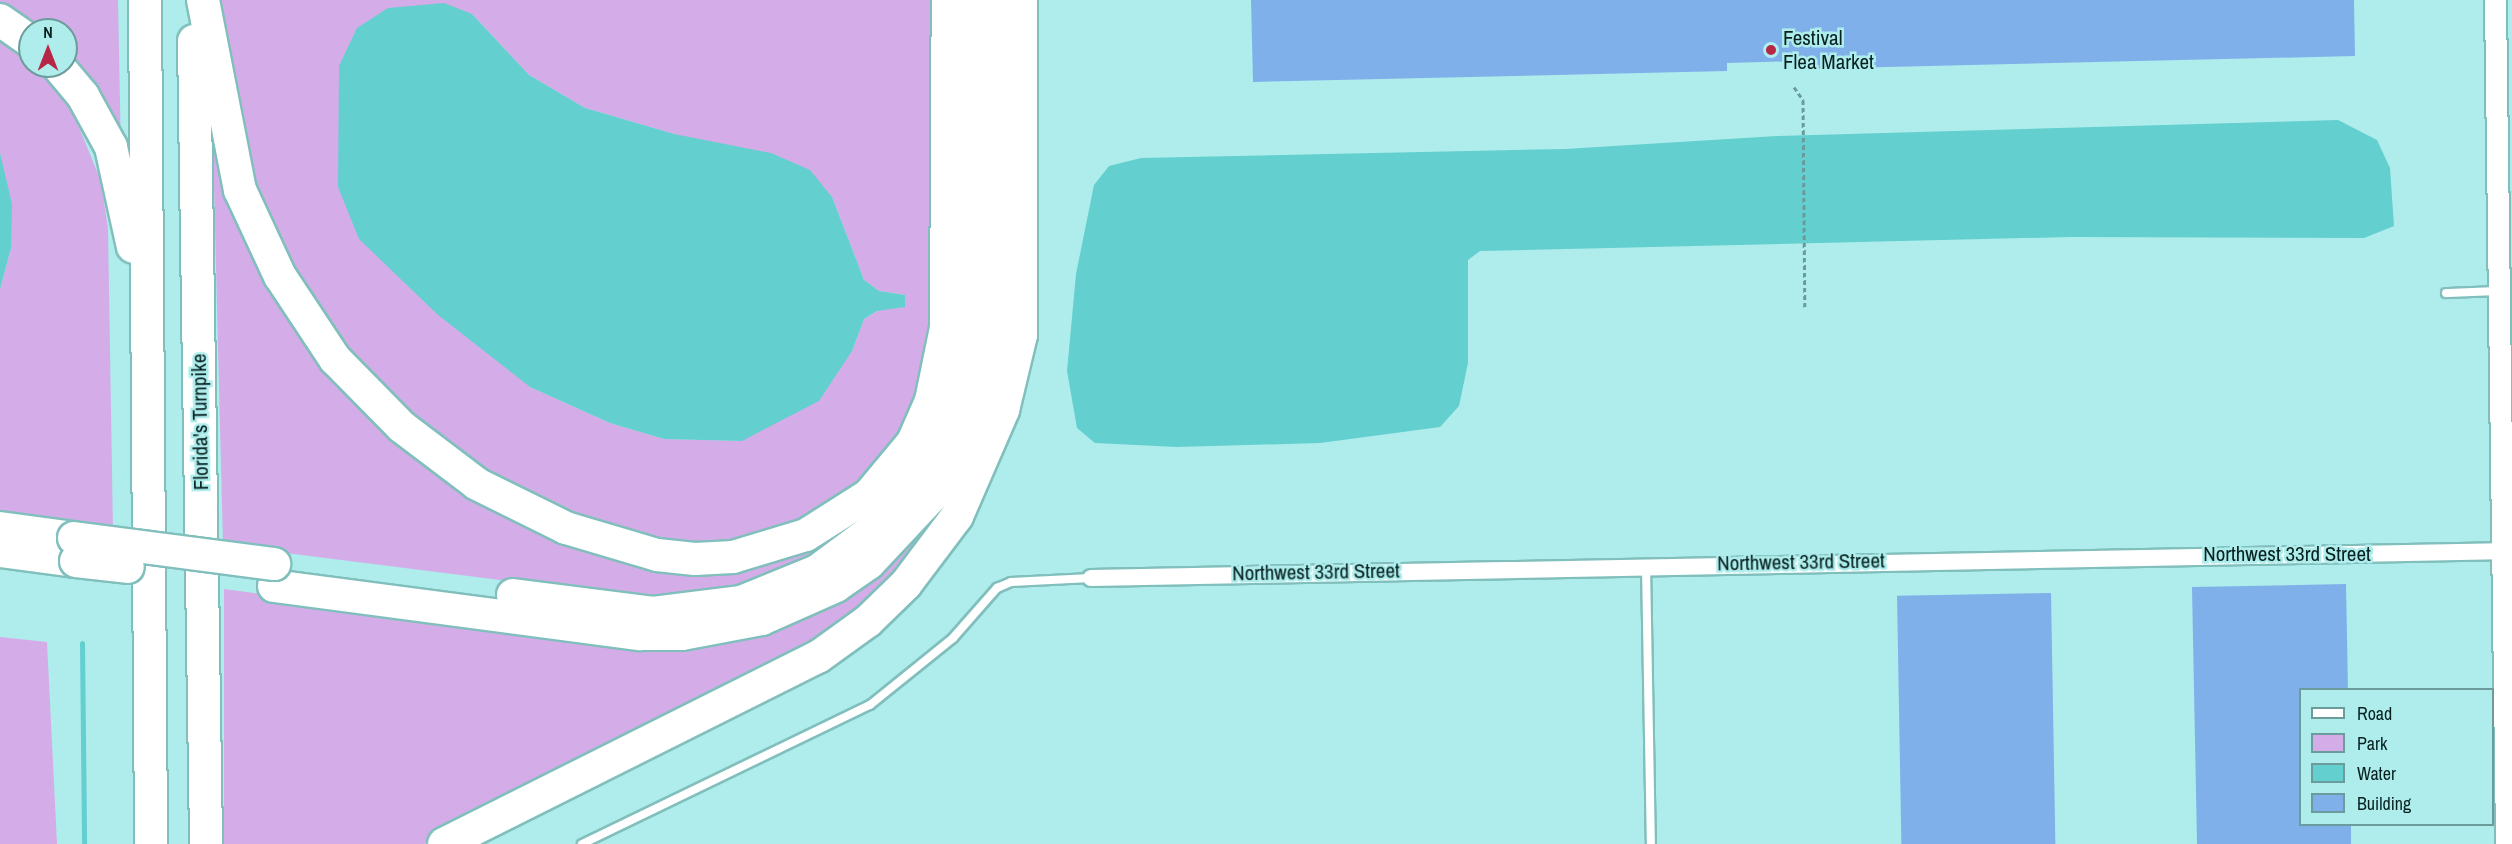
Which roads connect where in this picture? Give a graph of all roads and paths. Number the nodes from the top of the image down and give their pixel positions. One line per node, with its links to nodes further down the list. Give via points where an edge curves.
1 (145, 0): 17 (highway)
2 (194, 0): 26 (highway, Florida's Turnpike)
3 (203, 0): 4 (highway, via 240,190 280,276 335,359 402,427 477,483 585,534 657,555 695,559 733,557 806,535 869,495 913,442 931,401 946,328)
4 (948, 0)
5 (972, 0): 23 (highway, via 973,259 966,350 936,447 871,531 817,571 741,602 701,610 653,613)
6 (997, 0): 23 (highway, via 1000,284 984,389 954,461 930,498 869,563 836,586 762,619 682,634 641,634)
7 (1022, 0): 27 (highway, via 1021,335 984,462 940,542 868,621 818,657)
8 (2495, 0): 11 (street)
9 (0, 20): 10 (highway)
10 (18, 33)
11 (2504, 76): 14 (street)
12 (68, 78): 17 (highway, via 83,96 111,147)
13 (1794, 87): 16 (path, via 1803,100)
14 (2499, 291): 15 (lane); 21 (street)
15 (2446, 293)
16 (1805, 309)
17 (145, 318): 25 (highway)
18 (0, 528): 19 (highway)
19 (75, 549): 20 (highway); 23 (highway, bridge)
20 (0, 551)
21 (2507, 551): 22 (street, Northwest 33rd Street); 30 (street)
22 (1646, 564): 24 (street, Northwest 33rd Street); 29 (lane)
23 (274, 575)
24 (1091, 578): 28 (lane, via 1011,582 997,588 953,638 870,705)
25 (151, 844)
26 (206, 844)
27 (444, 844)
28 (582, 844)
29 (1651, 844)
30 (2506, 844)

